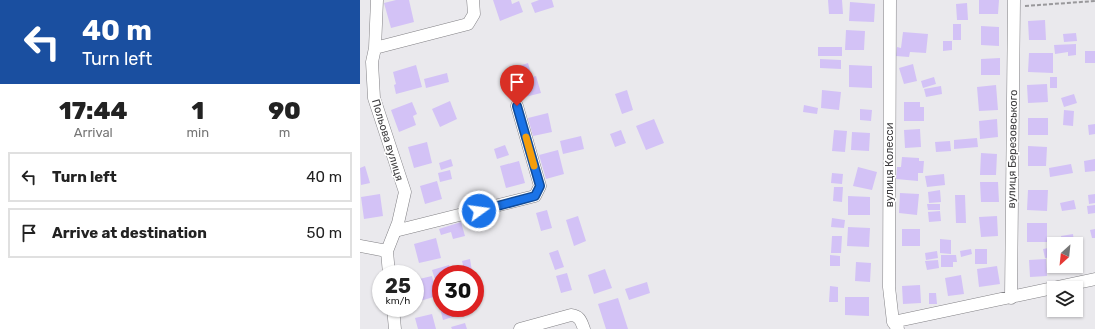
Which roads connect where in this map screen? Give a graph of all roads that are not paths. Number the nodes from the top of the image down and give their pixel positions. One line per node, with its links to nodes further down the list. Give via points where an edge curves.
1 (377, 0): 5 (street, Польова вулиця)
2 (473, 0): 5 (street, via 474,14 468,24)
3 (890, 0): 14 (street, вулиця Колесси, via 889,287)
4 (1014, 3): 12 (street, вулиця Березовського)
5 (375, 48): 7 (street, Польова вулиця, via 372,62 374,98 405,192)
6 (517, 106): 7 (street, via 540,186 535,196)
7 (395, 232): 9 (street, Польова вулиця)
8 (360, 246): 9 (street)
9 (387, 251): 10 (street)
10 (388, 265)
11 (1095, 278): 12 (street)
12 (1011, 298): 14 (street)
13 (394, 317): 15 (street)
14 (896, 325)
15 (396, 329)
16 (520, 329): 17 (street, via 571,315 581,320)
17 (584, 329)

